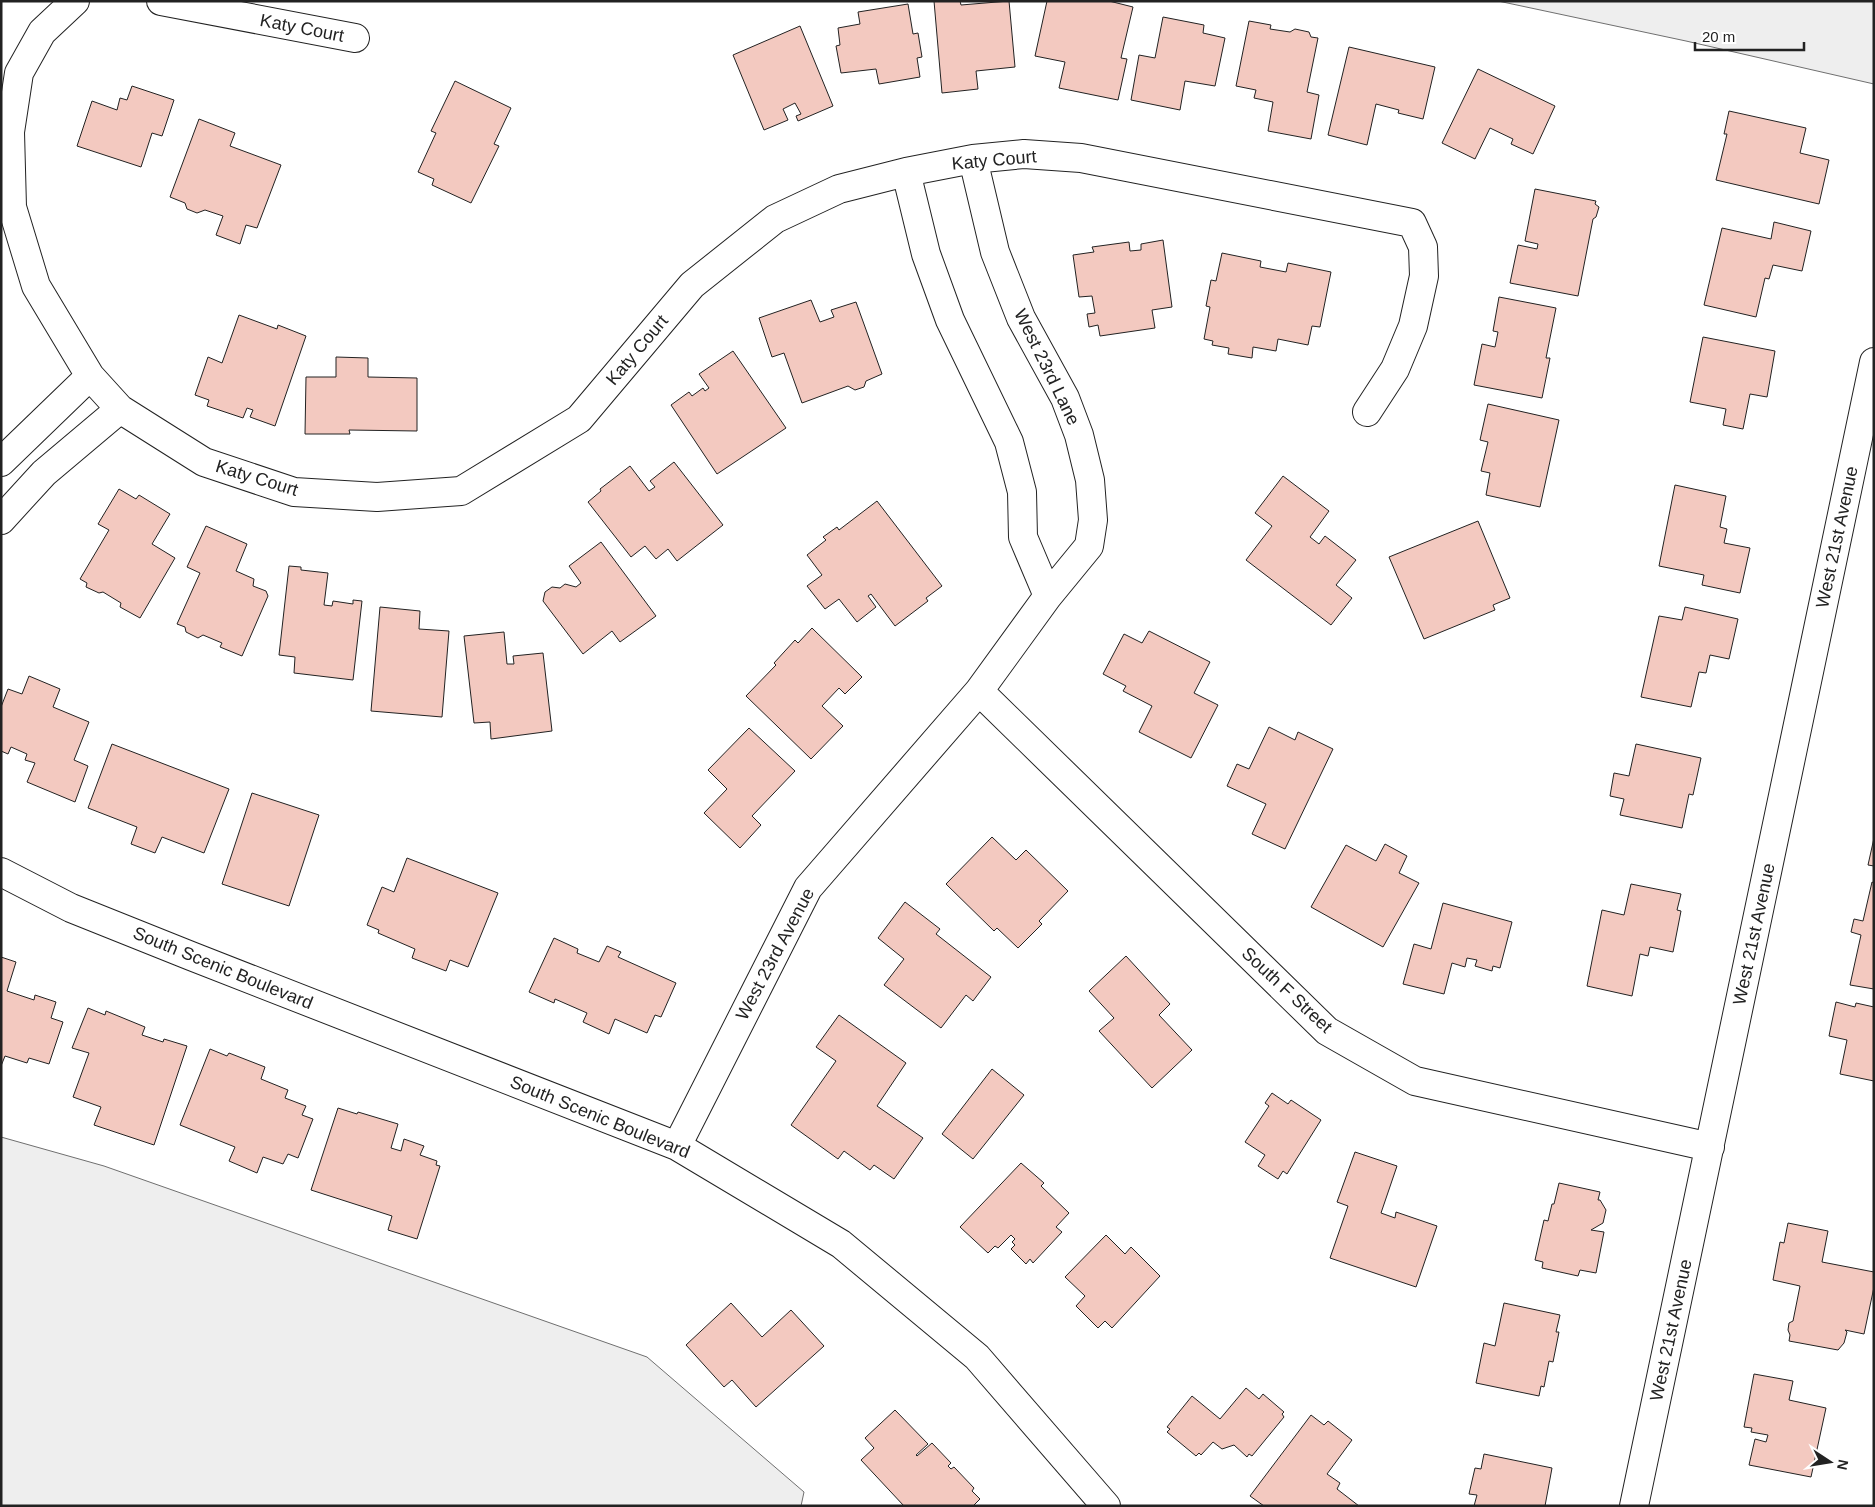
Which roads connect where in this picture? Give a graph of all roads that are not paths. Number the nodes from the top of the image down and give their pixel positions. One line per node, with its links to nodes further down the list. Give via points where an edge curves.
1 (75, 1): 7 (street, Katy Court, via 42,32 19,73 10,132 12,207 36,286)
2 (161, 1): 3 (street, Katy Court)
3 (355, 38)
4 (973, 159): 5 (street, Katy Court); 9 (street, Katy Court, via 1024,154 1081,158 1412,223 1423,247 1424,276 1413,326 1395,369); 12 (street, West 23rd Lane, via 995,252 1022,318 1065,398 1079,435 1090,480 1093,520 1089,546)
5 (906, 172): 8 (street, Katy Court, via 839,189 775,218 692,285 579,419 461,491 377,498 294,492 204,462); 12 (street, via 926,254 950,320 1009,442 1022,492 1022,537)
6 (1874, 362): 16 (street, West 21st Avenue)
7 (90, 376): 8 (street, Katy Court); 10 (street)
8 (120, 409): 11 (street, via 44,473)
9 (1367, 412)
10 (1, 462)
11 (1, 520)
12 (1048, 596): 13 (street, West 23rd Lane)
13 (979, 691): 15 (street, West 23rd Avenue, via 808,888); 16 (street, South F Street, via 1327,1031 1415,1082)
14 (1, 872): 15 (street, South Scenic Boulevard, via 71,908)
15 (677, 1146): 17 (street, South Scenic Boulevard, via 841,1244 977,1357)
16 (1710, 1147): 18 (street, West 21st Avenue)
17 (1106, 1506)
18 (1634, 1506)

